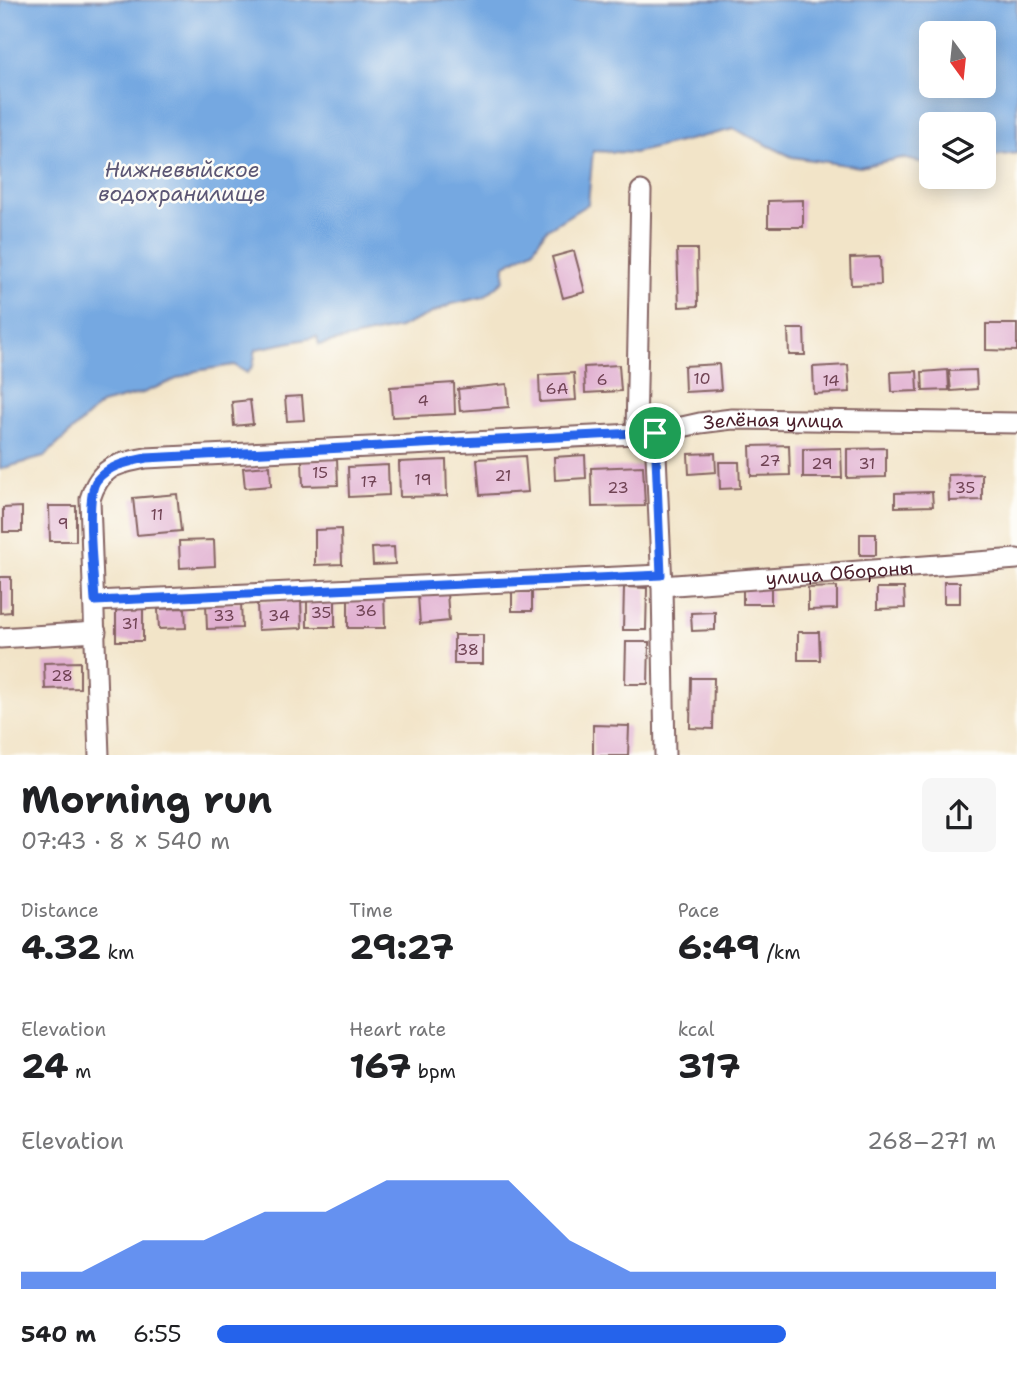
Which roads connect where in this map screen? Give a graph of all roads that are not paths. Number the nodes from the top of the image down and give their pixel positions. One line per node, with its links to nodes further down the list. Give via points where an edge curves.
1 (641, 191): 3 (street)
2 (1017, 423): 3 (street, Зелёная улица, via 732,419)
3 (645, 433): 5 (street); 6 (street, Зелёная улица, via 146,458 120,463 95,482 90,499)
4 (1017, 559): 5 (street, улица Обороны)
5 (662, 580): 6 (street, улица Обороны); 10 (street)
6 (95, 601): 7 (street)
7 (96, 632): 8 (street); 9 (street)
8 (0, 638)
9 (99, 755)
10 (665, 755)

